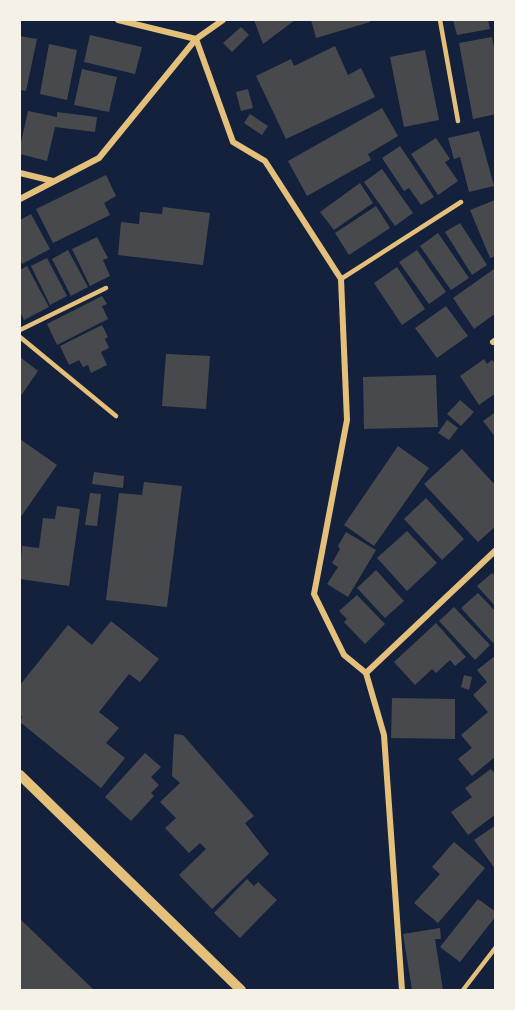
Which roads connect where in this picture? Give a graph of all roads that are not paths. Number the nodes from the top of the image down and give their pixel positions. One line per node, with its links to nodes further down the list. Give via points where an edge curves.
1 (118, 20): 4 (street)
2 (223, 20): 4 (street)
3 (440, 20): 5 (lane)
4 (196, 39): 7 (street, via 99,158); 10 (street, via 233,142 265,161)
5 (458, 121)
6 (20, 173): 7 (street)
7 (54, 182): 8 (street)
8 (20, 199)
9 (461, 202): 10 (lane)
10 (341, 279): 16 (street, via 347,420 314,594 344,655)
11 (106, 288): 12 (lane)
12 (20, 330)
13 (20, 337): 14 (lane)
14 (116, 416)
15 (495, 550): 16 (street)
16 (366, 673): 20 (street, via 384,735)
17 (20, 775): 19 (street)
18 (495, 946): 21 (lane)
19 (241, 990)
20 (402, 990)
21 (463, 990)

